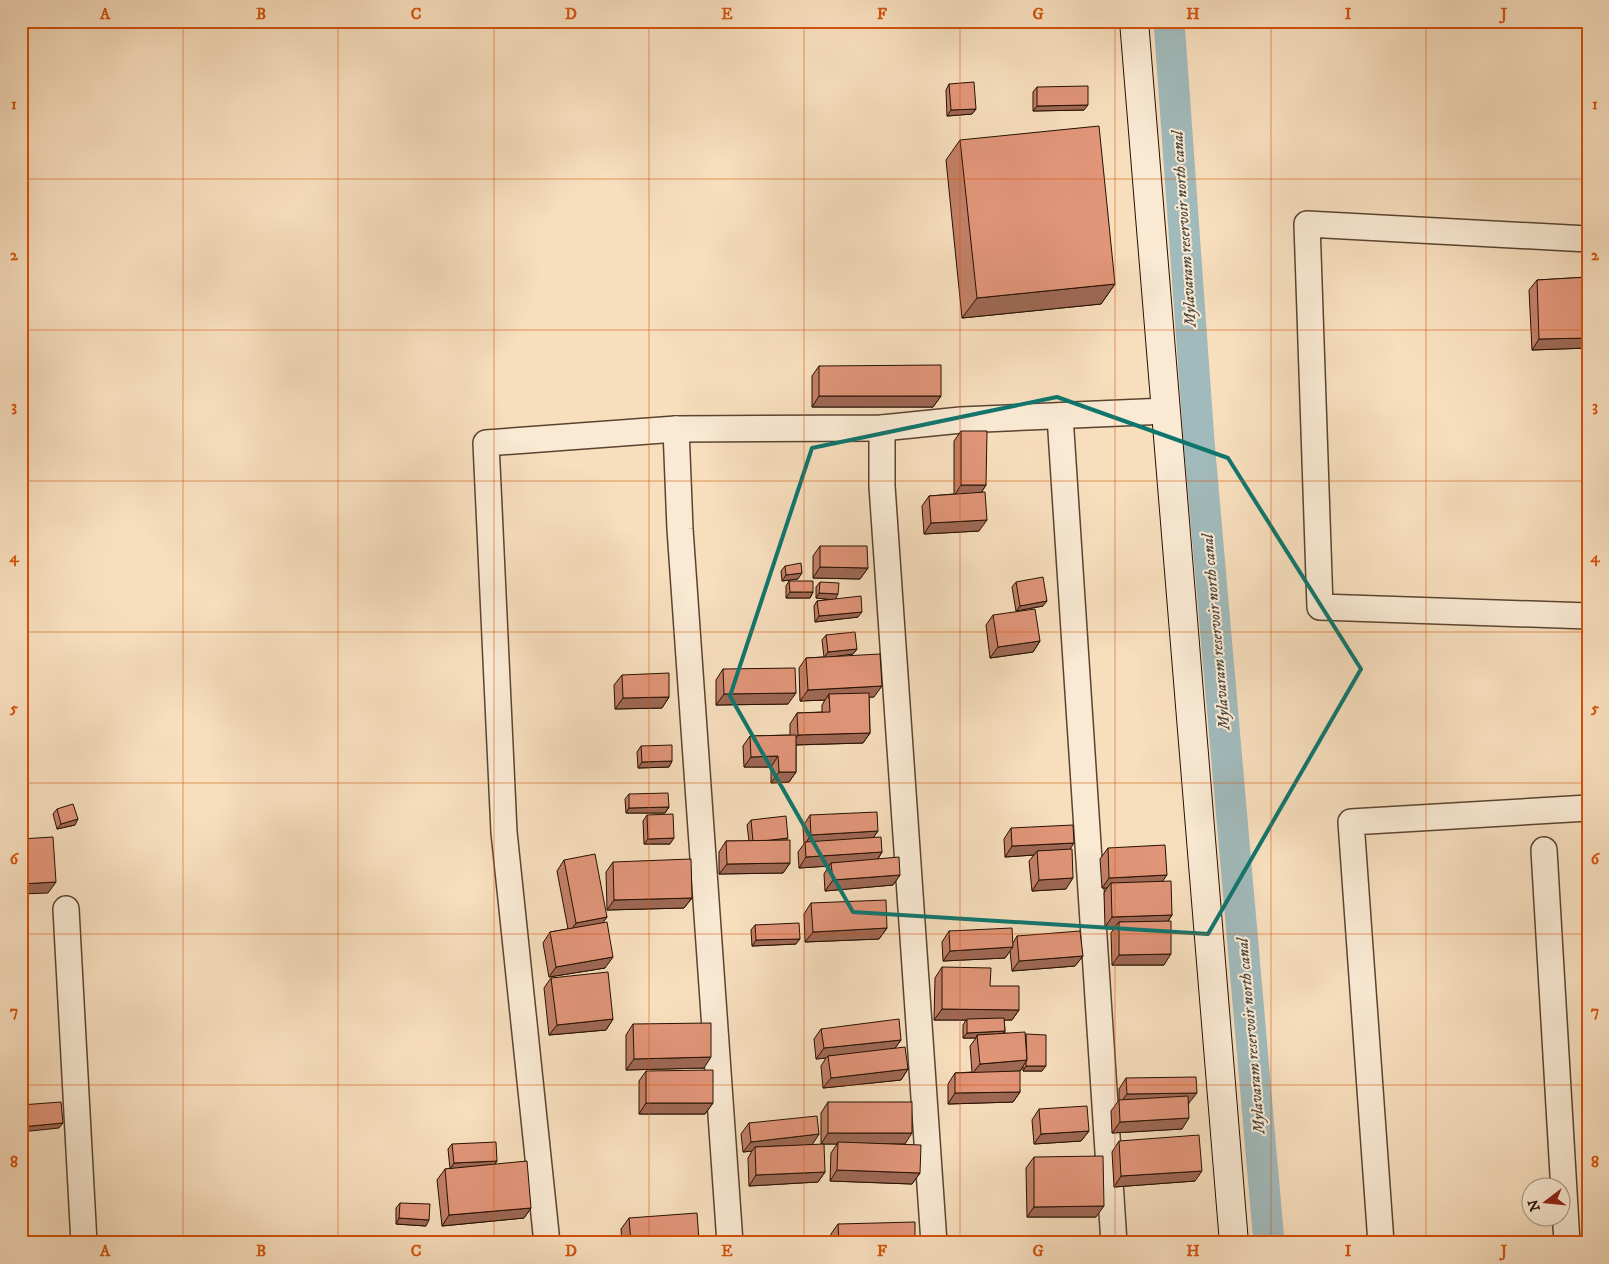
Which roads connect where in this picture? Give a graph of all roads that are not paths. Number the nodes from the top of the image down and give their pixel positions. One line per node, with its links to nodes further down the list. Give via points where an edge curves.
1 (1134, 21): 3 (main road)
2 (1588, 239): 7 (street, via 1307,224 1320,607)
3 (1166, 411): 4 (street); 16 (main road)
4 (1060, 416): 5 (street, via 962,420); 15 (street)
5 (882, 428): 6 (street); 14 (street, via 882,496)
6 (676, 429): 12 (street, via 486,442 504,832); 13 (street)
7 (1588, 616)
8 (1588, 808): 17 (street, via 1351,822)
9 (1544, 850): 18 (street)
10 (66, 909): 11 (street)
11 (84, 1243)
12 (547, 1243)
13 (730, 1243)
14 (934, 1243)
15 (1114, 1243)
16 (1234, 1243)
17 (1381, 1243)
18 (1567, 1243)

